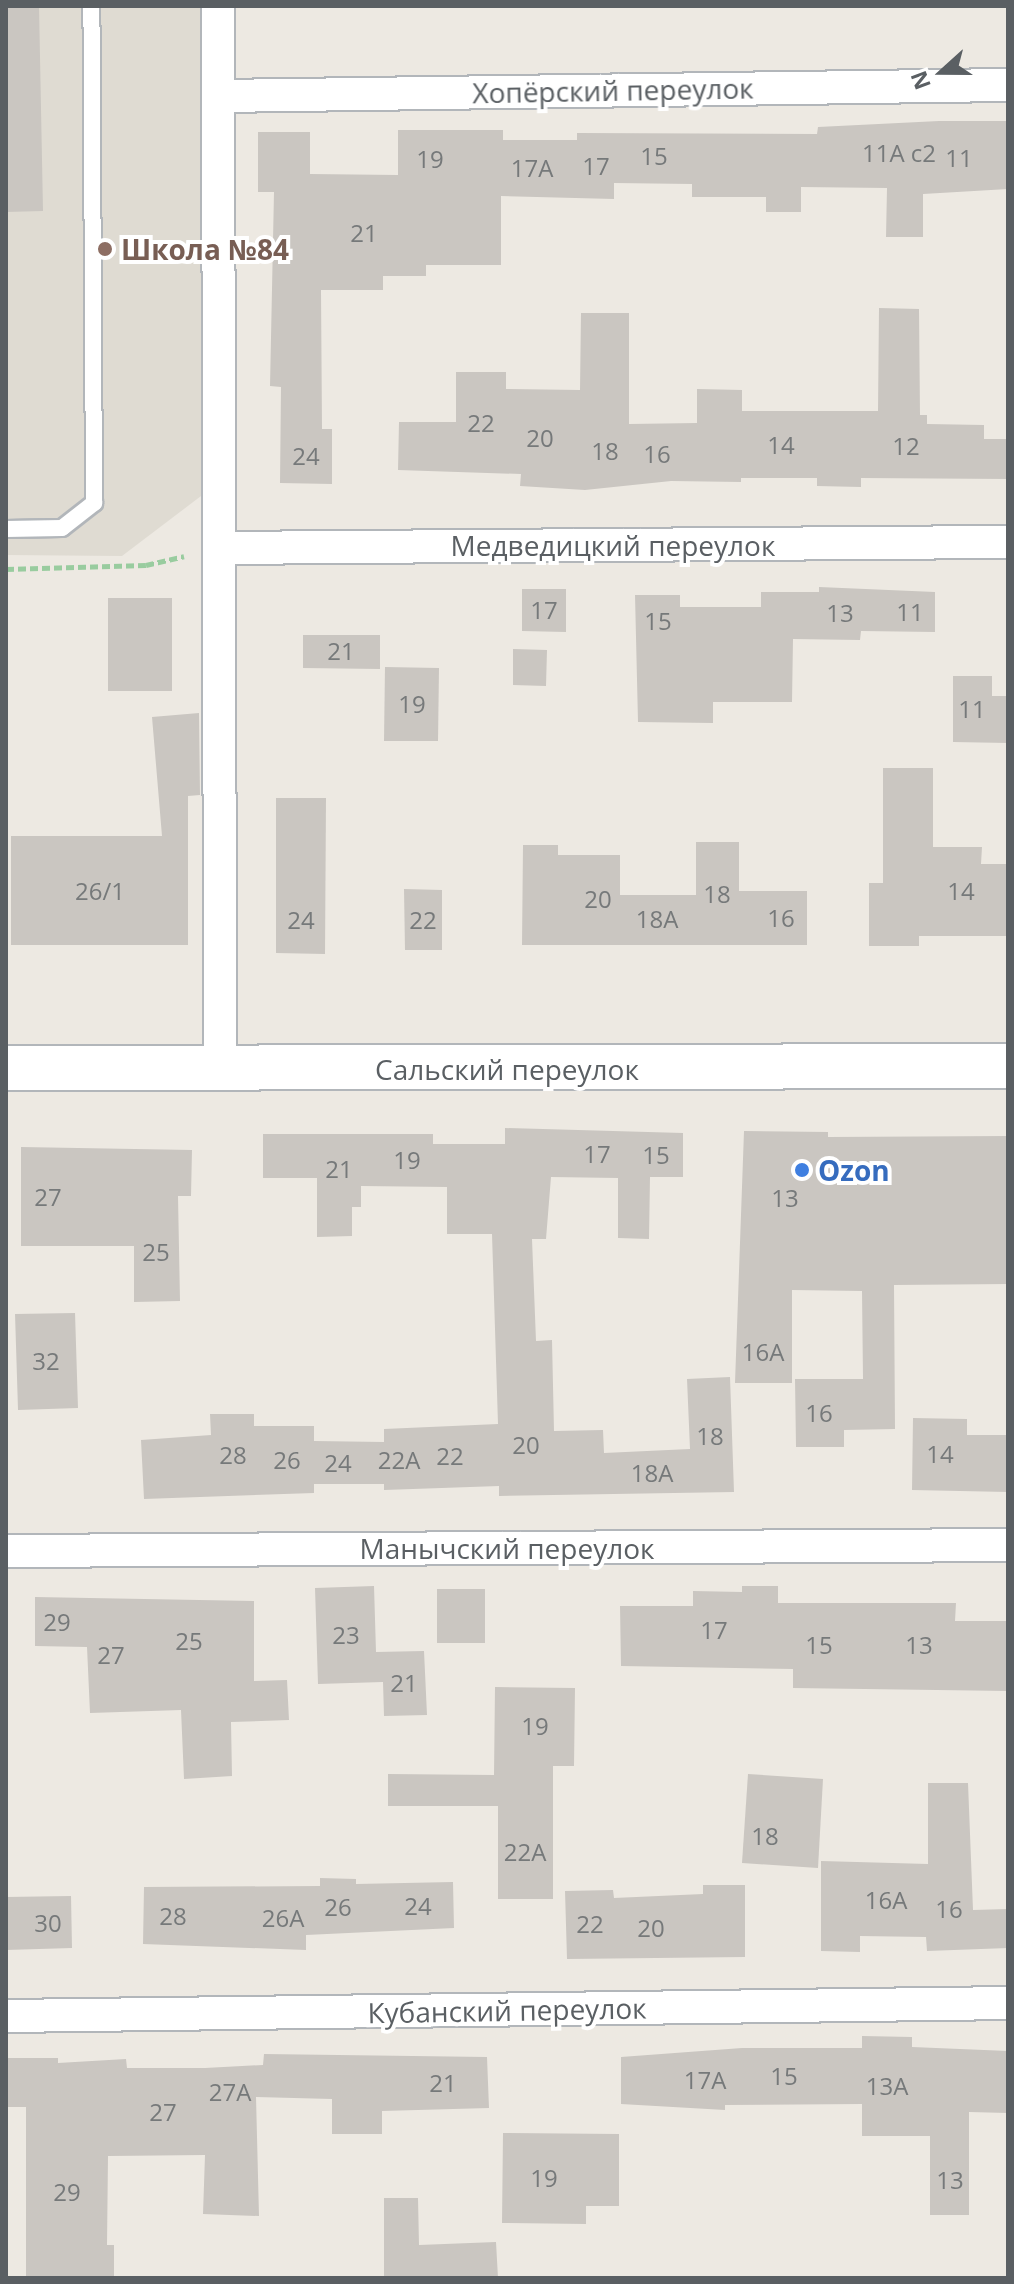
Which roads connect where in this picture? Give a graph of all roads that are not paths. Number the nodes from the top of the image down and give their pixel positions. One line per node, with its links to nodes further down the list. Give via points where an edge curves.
1 (91, 6): 5 (lane, via 94,503 62,528)
2 (218, 6): 4 (street)
3 (1008, 85): 4 (street, Хопёрский переулок)
4 (219, 96): 7 (street)
5 (6, 529)
6 (1008, 542): 7 (street, Медведицкий переулок)
7 (219, 548): 10 (street)
8 (1008, 1066): 10 (main road, Сальский переулок)
9 (6, 1068): 10 (main road, Сальский переулок)
10 (220, 1070)
11 (1008, 1545): 12 (street, Манычский переулок)
12 (6, 1551)
13 (1008, 2003): 14 (street, Кубанский переулок)
14 (6, 2016)

